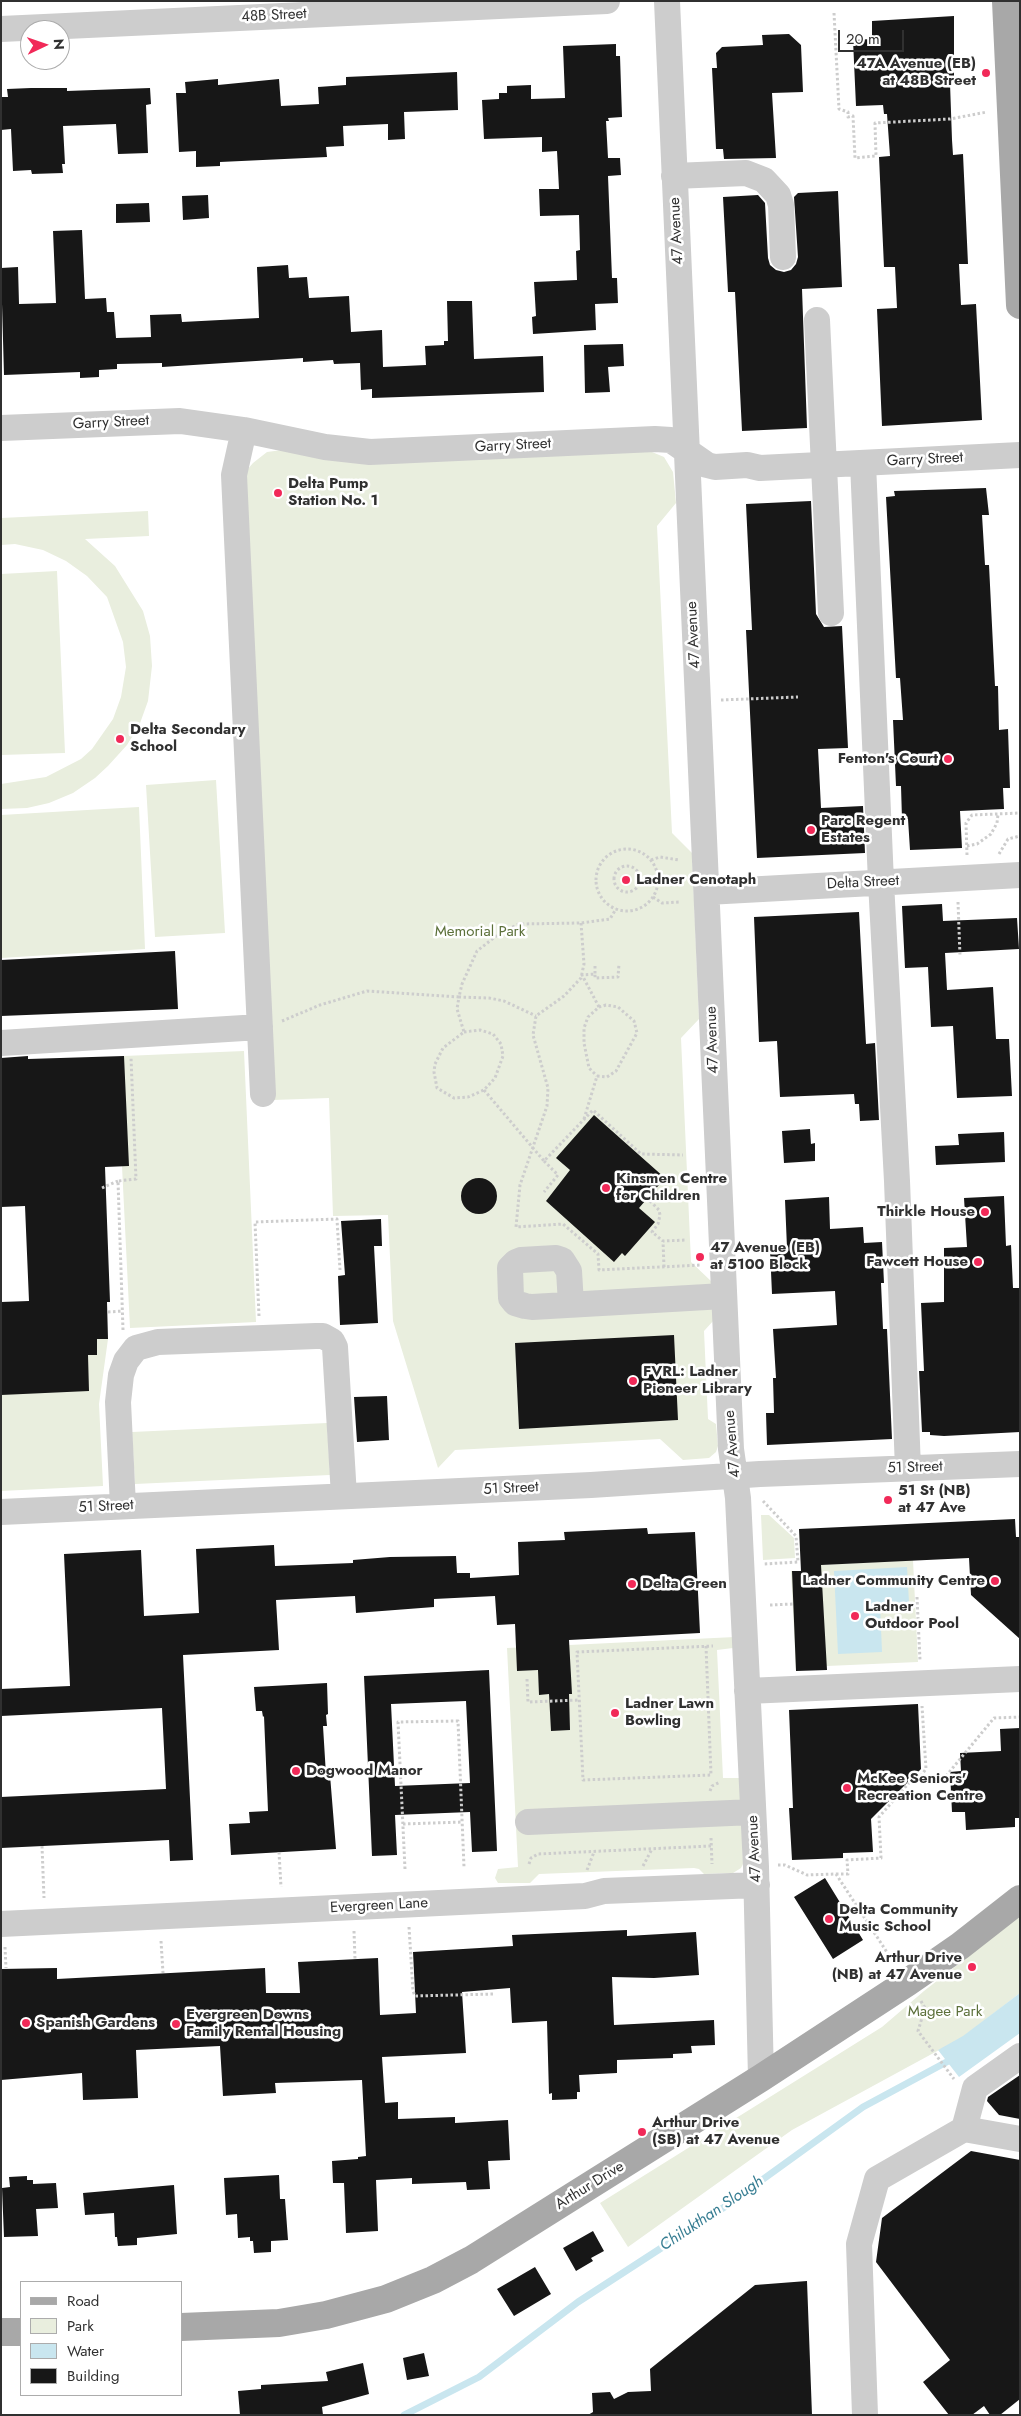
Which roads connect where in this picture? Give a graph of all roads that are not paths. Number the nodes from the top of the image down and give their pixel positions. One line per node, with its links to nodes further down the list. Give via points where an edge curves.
1 (607, 1): 4 (street, 48B Street)
2 (667, 1): 5 (street, 47 Avenue)
3 (1006, 1): 7 (main road)
4 (1, 29)
5 (674, 176): 6 (street, via 746,174 764,180 778,195 781,205); 11 (street, 47 Avenue)
6 (783, 258)
7 (1020, 304)
8 (817, 320): 14 (street)
9 (1, 428): 10 (street, Garry Street, via 180,421)
10 (244, 430): 11 (street, Garry Street, via 325,448 370,452 655,439 670,440); 19 (street, via 234,475)
11 (687, 451): 14 (street, Garry Street, via 715,467); 18 (street, 47 Avenue)
12 (1020, 455): 13 (street, Garry Street)
13 (863, 463): 14 (street, Garry Street); 17 (street)
14 (823, 465): 15 (street)
15 (831, 613)
16 (1020, 875): 17 (street, Delta Street)
17 (880, 882): 18 (street, Delta Street); 25 (street, via 897,1181)
18 (707, 892): 22 (street, 47 Avenue)
19 (260, 1026): 20 (street); 21 (street)
20 (1, 1044)
21 (263, 1094)
22 (724, 1296): 23 (street); 26 (street, 47 Avenue)
23 (570, 1304)
24 (1020, 1464): 25 (street, 51 Street)
25 (908, 1469): 26 (street, 51 Street)
26 (735, 1477): 27 (street, 51 Street); 31 (street, 47 Avenue)
27 (344, 1496): 28 (street, 51 Street); 28 (street, via 335,1347 332,1341 316,1336 158,1342 136,1348 126,1361 122,1375 118,1402)
28 (123, 1506): 29 (street, 51 Street)
29 (1, 1512)
30 (1020, 1679): 31 (street)
31 (748, 1691): 32 (street, 47 Avenue)
32 (753, 1812): 33 (street); 34 (street, 47 Avenue)
33 (528, 1822)
34 (757, 1885): 37 (street, Evergreen Lane, via 604,1892 585,1896); 40 (street, 47 Avenue)
35 (1020, 1888): 38 (main road, Arthur Drive)
36 (1020, 1899): 38 (main road, Arthur Drive)
37 (3, 1933)
38 (960, 1946): 40 (main road, Arthur Drive)
39 (1020, 2056): 41 (street, via 975,2088)
40 (761, 2078): 43 (main road, Arthur Drive, via 471,2260 422,2285 367,2305 326,2315 279,2322)
41 (964, 2129): 42 (street); 46 (street, via 877,2179 859,2244)
42 (1020, 2139)
43 (182, 2327)
44 (1, 2332): 45 (main road)
45 (20, 2332)
46 (865, 2415)

